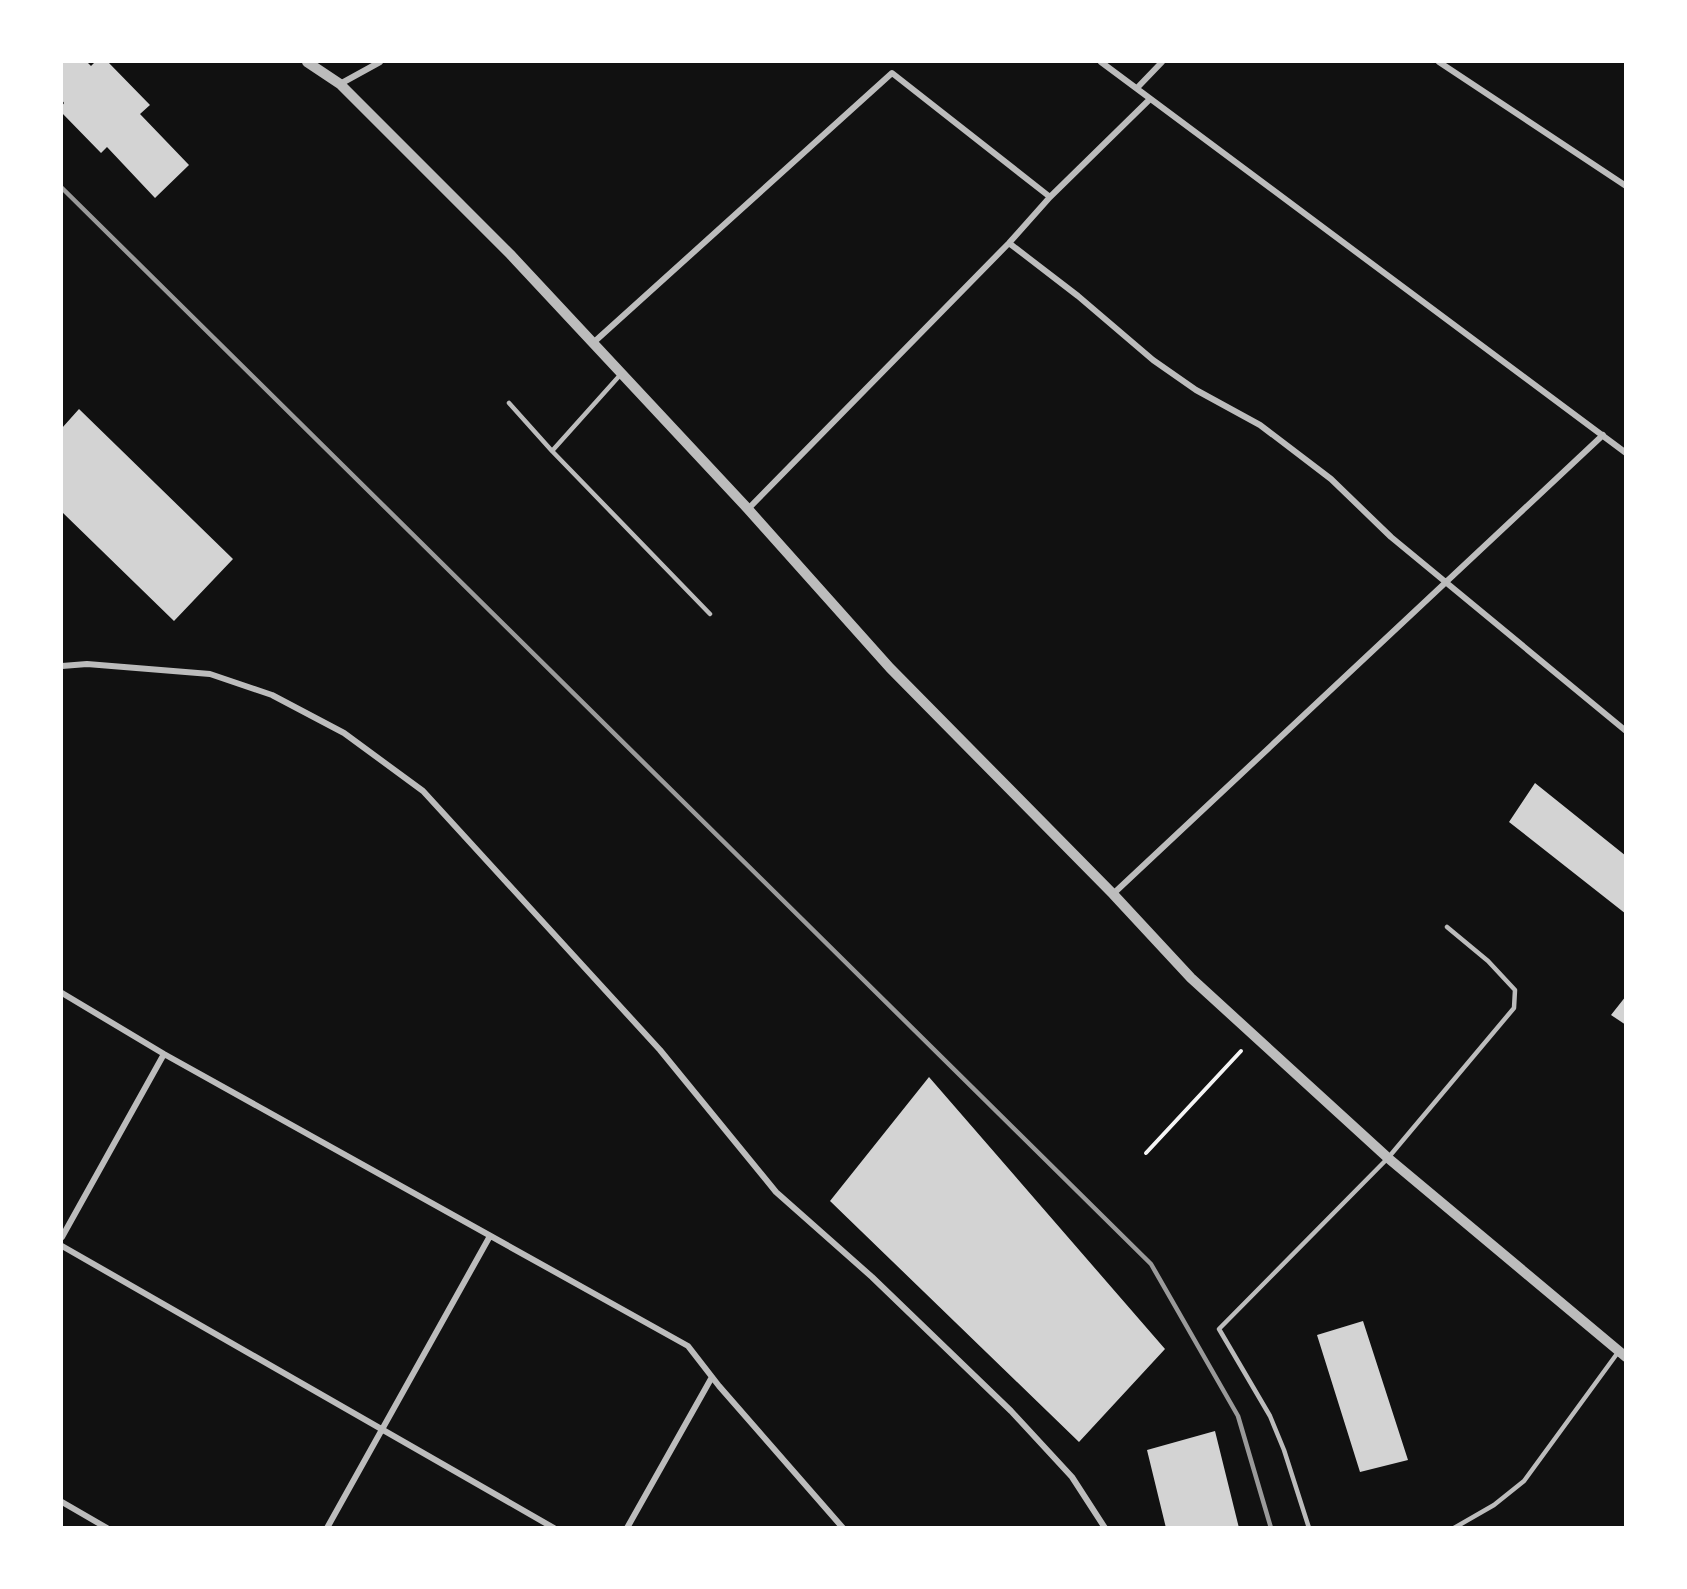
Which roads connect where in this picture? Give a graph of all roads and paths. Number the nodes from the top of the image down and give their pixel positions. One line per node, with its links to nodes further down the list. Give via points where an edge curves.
1 (307, 62): 6 (street)
2 (380, 62): 6 (street)
3 (1101, 62): 7 (street)
4 (1162, 62): 7 (street)
5 (1439, 62): 9 (street)
6 (340, 84): 12 (street)
7 (1137, 88): 8 (street)
8 (1150, 99): 10 (street); 15 (street)
9 (1626, 186)
10 (1050, 196): 11 (street); 12 (street, via 892,73)
11 (1009, 243): 18 (street); 19 (street, via 1153,360 1196,390 1260,425 1331,479 1390,537)
12 (594, 343): 13 (street)
13 (621, 374): 16 (lane); 18 (street)
14 (509, 403): 16 (lane)
15 (1603, 435): 17 (street); 19 (street)
16 (552, 451): 20 (lane)
17 (1626, 453)
18 (748, 509): 23 (street, via 890,669)
19 (1446, 582): 22 (street); 23 (street)
20 (710, 614)
21 (62, 666): 42 (street, via 87,664 210,674 272,695 344,733 423,791 660,1050 776,1192 872,1277 1011,1411 1072,1477)
22 (1626, 731)
23 (1113, 894): 26 (street, via 1191,978)
24 (1447, 927): 29 (lane, via 1515,990 1514,1008)
25 (62, 993): 27 (street)
26 (1253, 1037): 28 (path); 29 (street)
27 (164, 1054): 30 (street); 31 (street)
28 (1146, 1153)
29 (1388, 1158): 33 (street); 43 (lane, via 1219,1329 1270,1416)
30 (490, 1236): 34 (street, via 688,1346); 35 (street)
31 (62, 1237)
32 (62, 1246): 35 (street)
33 (1622, 1354): 44 (lane, via 1524,1481 1494,1505)
34 (712, 1377): 40 (street); 41 (street)
35 (383, 1430): 38 (street); 39 (street)
36 (62, 1502): 37 (street)
37 (107, 1527)
38 (327, 1527)
39 (554, 1527)
40 (627, 1527)
41 (843, 1527)
42 (1105, 1527)
43 (1309, 1527)
44 (1454, 1527)

